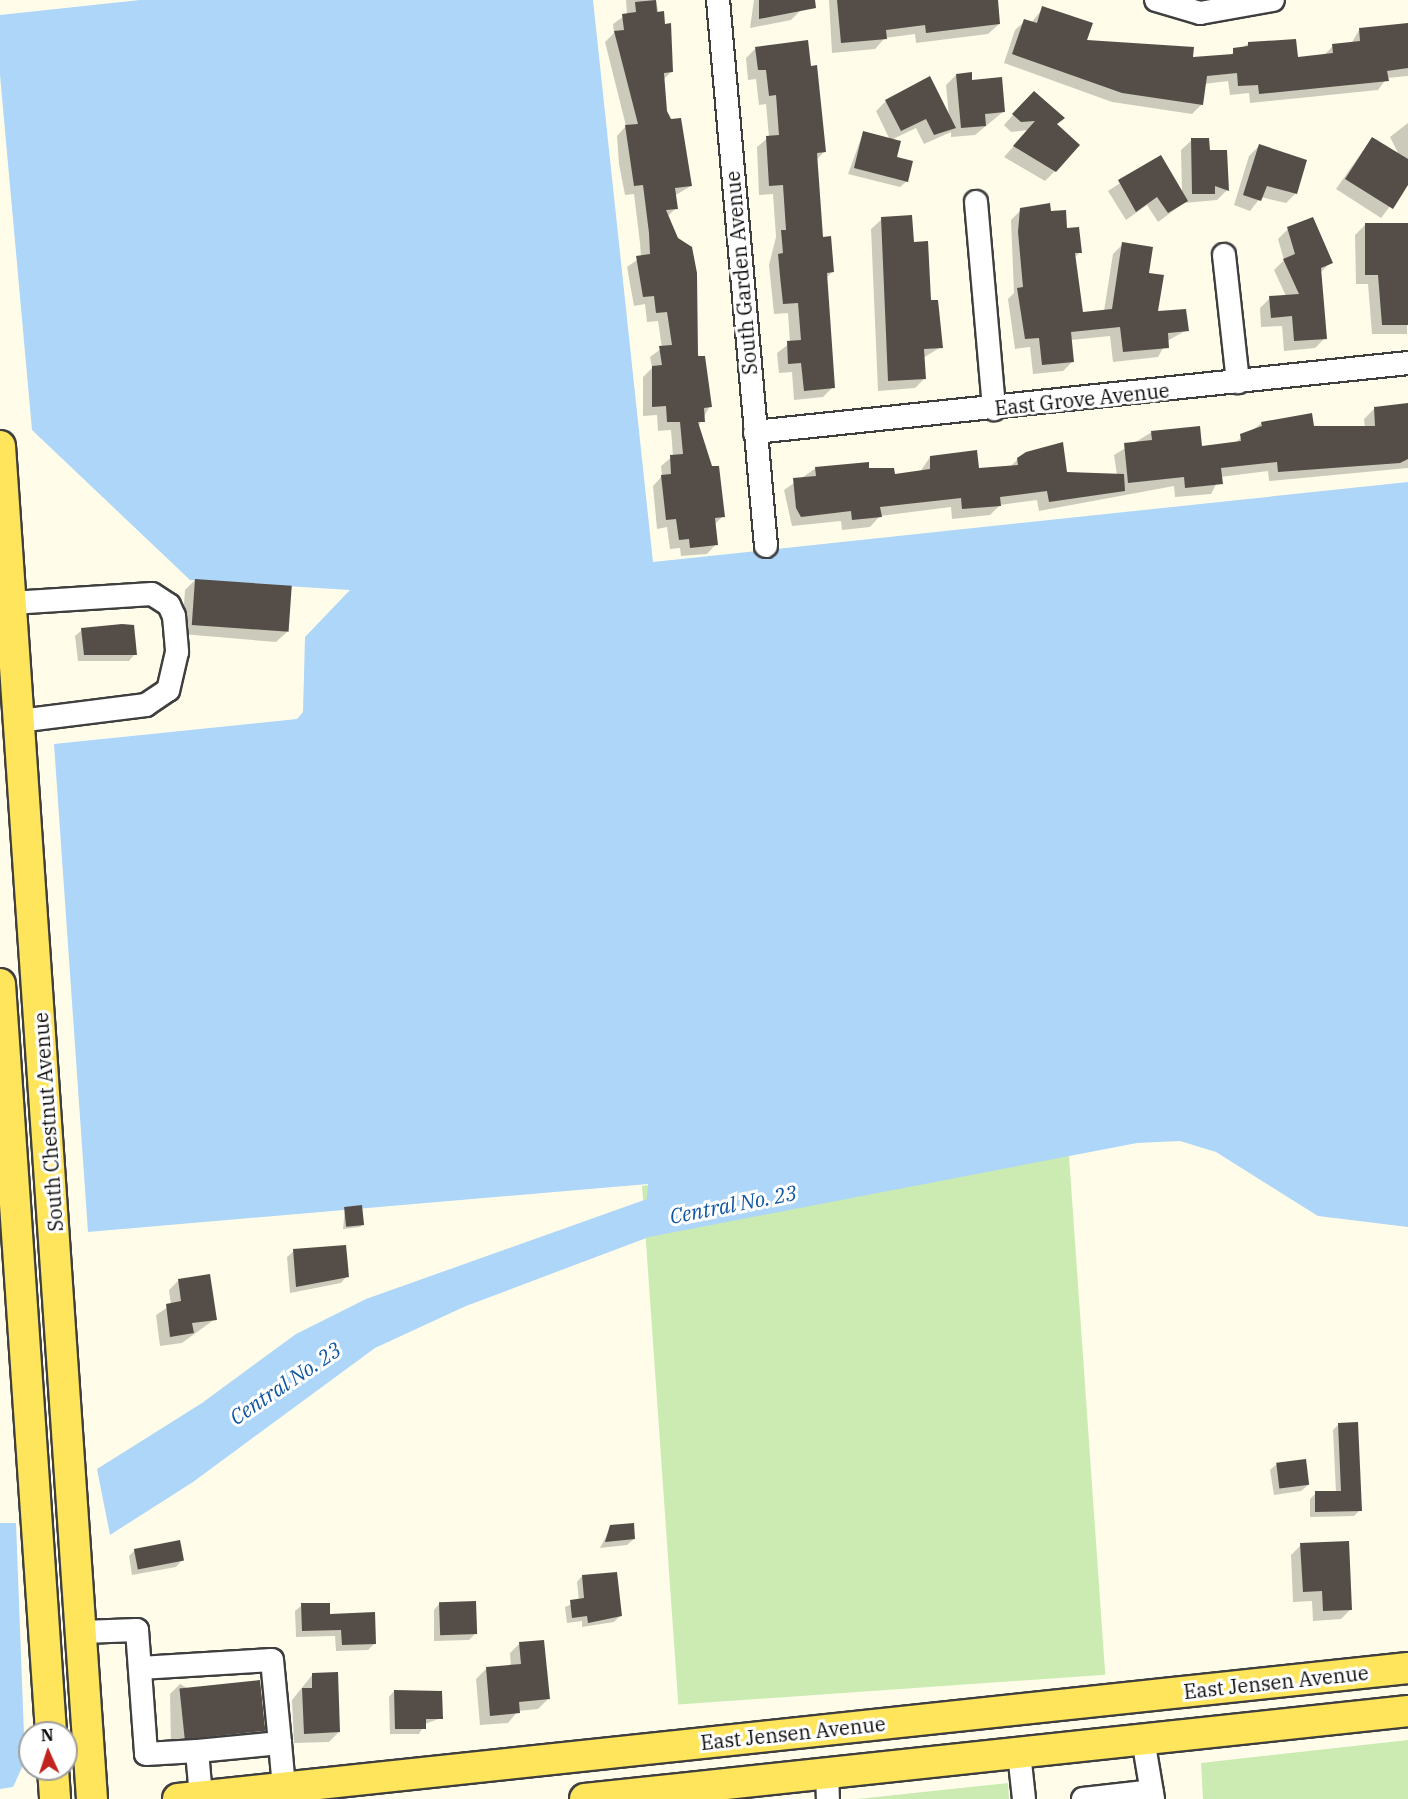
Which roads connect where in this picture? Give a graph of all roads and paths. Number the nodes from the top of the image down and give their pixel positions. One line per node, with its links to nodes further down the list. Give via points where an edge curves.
1 (718, 0): 9 (street, South Garden Avenue)
2 (1156, 0): 3 (street, via 1200,14)
3 (1273, 0)
4 (976, 202): 8 (street)
5 (1224, 255): 7 (street)
6 (1408, 363): 7 (street, East Grove Avenue)
7 (1238, 382): 8 (street, East Grove Avenue)
8 (994, 409): 9 (street, East Grove Avenue)
9 (755, 432): 11 (street, South Garden Avenue)
10 (0, 446): 12 (main road, South Chestnut Avenue)
11 (766, 546)
12 (8, 618): 13 (main road, South Chestnut Avenue); 13 (street, via 152,594 169,605 174,616 177,652 168,690 147,705)
13 (20, 721): 17 (main road, South Chestnut Avenue)
14 (0, 984): 15 (main road, South Chestnut Avenue)
15 (6, 1148): 16 (main road, South Chestnut Avenue)
16 (7, 1181): 21 (main road, South Chestnut Avenue)
17 (83, 1632): 18 (street, via 137,1630); 32 (main road, South Chestnut Avenue)
18 (140, 1668): 23 (street, via 272,1660); 24 (street, via 146,1754)
19 (1408, 1668): 28 (main road, East Jensen Avenue)
20 (1408, 1711): 22 (main road)
21 (50, 1721)
22 (1143, 1739): 25 (main road); 29 (street)
23 (280, 1743): 24 (street); 28 (street)
24 (197, 1751): 30 (street)
25 (1019, 1753): 27 (main road); 34 (street)
26 (54, 1781): 31 (main road)
27 (828, 1786): 33 (main road)
28 (284, 1788): 30 (main road, East Jensen Avenue)
29 (1153, 1795): 35 (street)
30 (190, 1798)
31 (55, 1799)
32 (92, 1799)
33 (585, 1799)
34 (1024, 1799)
35 (1083, 1799)

